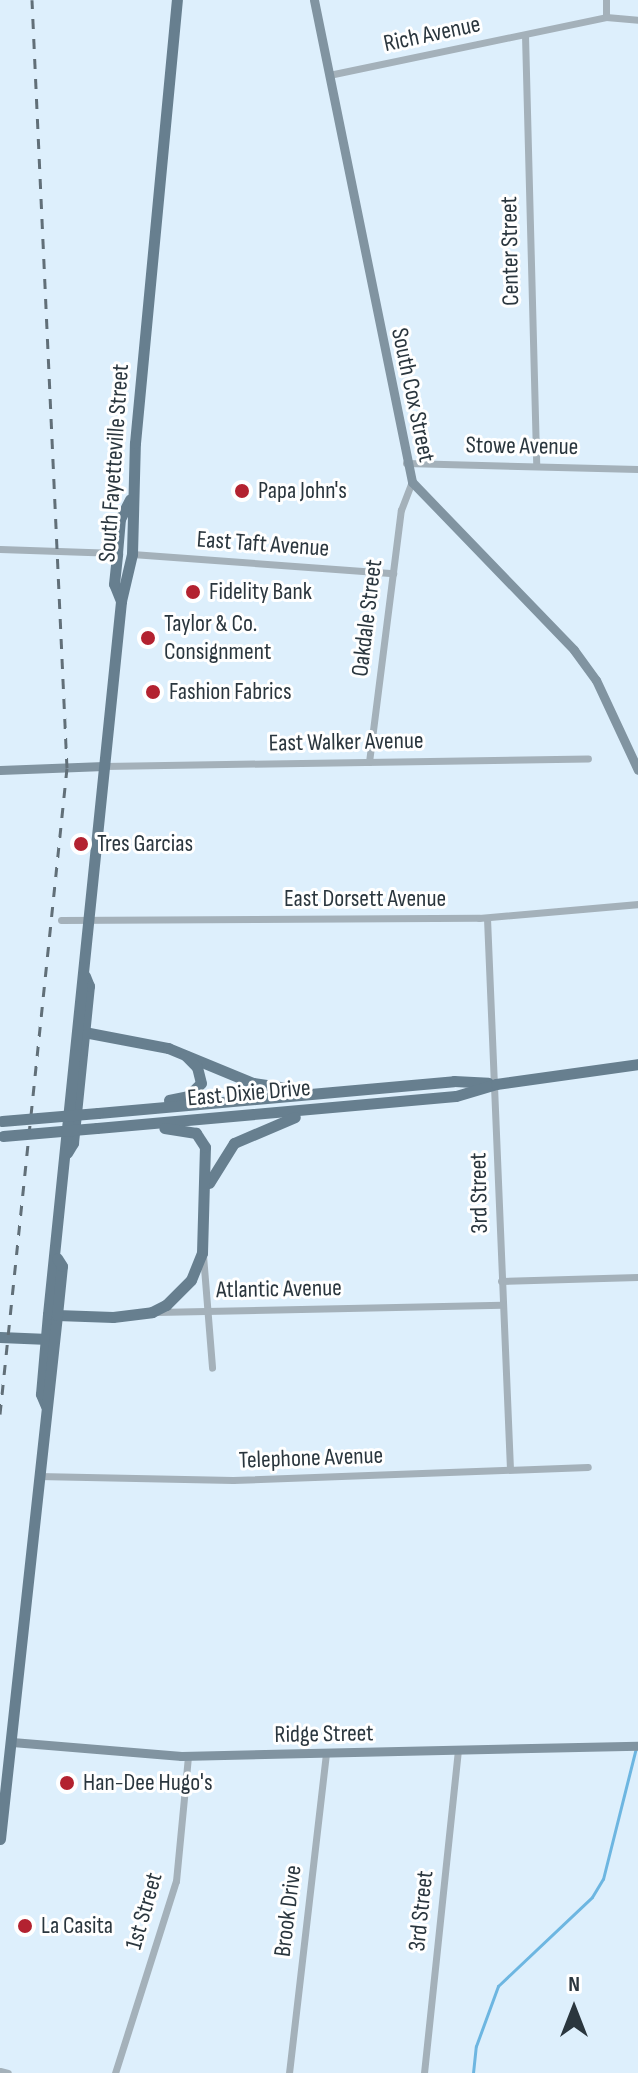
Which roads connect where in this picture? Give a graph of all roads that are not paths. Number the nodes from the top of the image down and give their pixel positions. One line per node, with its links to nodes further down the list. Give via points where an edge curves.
1 (177, 0): 12 (main road, South Fayetteville Street)
2 (314, 0): 7 (main road, South Cox Street)
3 (606, 0): 4 (street)
4 (606, 17): 5 (street, Rich Avenue); 6 (street, Rich Avenue)
5 (638, 20)
6 (525, 35): 7 (street, Rich Avenue); 9 (street, Center Street)
7 (329, 75): 8 (main road, South Cox Street)
8 (406, 463): 9 (street, Stowe Avenue); 11 (main road, South Cox Street)
9 (536, 466): 10 (street, Stowe Avenue)
10 (638, 469)
11 (412, 482): 16 (street, Oakdale Street, via 401,510); 22 (main road, South Cox Street, via 574,650 596,680)
12 (127, 504): 14 (main road); 15 (main road, South Fayetteville Street)
13 (0, 549): 14 (street)
14 (117, 553): 17 (main road, via 114,584)
15 (132, 554): 16 (street, East Taft Avenue); 17 (main road, South Fayetteville Street)
16 (393, 573): 19 (street, Oakdale Street)
17 (123, 596): 20 (main road, South Fayetteville Street)
18 (588, 758): 19 (street, East Walker Avenue)
19 (369, 762): 20 (street, East Walker Avenue)
20 (104, 766): 21 (main road); 26 (main road, South Fayetteville Street)
21 (0, 770)
22 (638, 770)
23 (638, 904): 24 (street, East Dorsett Avenue)
24 (487, 918): 26 (street, East Dorsett Avenue); 31 (street, 3rd Street)
25 (61, 920): 26 (street, East Dorsett Avenue)
26 (91, 921): 27 (main road, South Fayetteville Street)
27 (85, 976): 28 (main road, South Fayetteville Street, via 89,986); 38 (main road, South Fayetteville Street, via 79,985)
28 (84, 1032): 29 (main road); 38 (main road, South Fayetteville Street, via 73,1143)
29 (184, 1053): 32 (main road, via 253,1083); 34 (main road, via 201,1074 197,1090)
30 (638, 1064): 31 (main road, East Dixie Drive)
31 (496, 1084): 32 (main road, East Dixie Drive, via 454,1081); 33 (main road, East Dixie Drive, via 456,1096); 43 (street, 3rd Street)
32 (317, 1094): 34 (main road, East Dixie Drive)
33 (327, 1108): 36 (main road, East Dixie Drive); 39 (main road, via 281,1120 234,1143)
34 (146, 1109): 35 (main road, East Dixie Drive, bridge)
35 (1, 1121)
36 (136, 1125): 37 (main road, East Dixie Drive, bridge); 39 (main road, via 188,1130 201,1137)
37 (2, 1136)
38 (67, 1153): 41 (main road, South Fayetteville Street)
39 (206, 1192): 40 (main road)
40 (202, 1253): 45 (main road, via 184,1290); 46 (street)
41 (57, 1258): 47 (main road, South Fayetteville Street, via 62,1266); 49 (main road, South Fayetteville Street)
42 (638, 1277): 43 (street)
43 (501, 1281): 44 (street, 3rd Street)
44 (502, 1305): 46 (street, Atlantic Avenue); 53 (street, 3rd Street)
45 (152, 1312): 46 (street, Atlantic Avenue); 47 (main road, Atlantic Avenue)
46 (207, 1313): 50 (street)
47 (57, 1315): 51 (main road, South Fayetteville Street)
48 (0, 1337): 49 (main road)
49 (48, 1339): 51 (main road, South Fayetteville Street, via 41,1394)
50 (212, 1368)
51 (46, 1406): 54 (main road, South Fayetteville Street)
52 (588, 1467): 53 (street, Telephone Avenue)
53 (510, 1468): 54 (street, Telephone Avenue, via 233,1480)
54 (36, 1476): 55 (main road, South Fayetteville Street)
55 (12, 1742): 59 (main road, Ridge Street); 60 (main road, South Fayetteville Street)
56 (638, 1746): 57 (main road, Ridge Street)
57 (458, 1752): 58 (main road, Ridge Street); 65 (street, 3rd Street)
58 (326, 1754): 59 (main road, Ridge Street); 64 (street, Brook Drive)
59 (188, 1756): 63 (street, 1st Street, via 176,1881)
60 (0, 1839)
61 (0, 2071): 62 (street)
62 (8, 2073)
63 (115, 2073)
64 (289, 2073)
65 (424, 2073)

